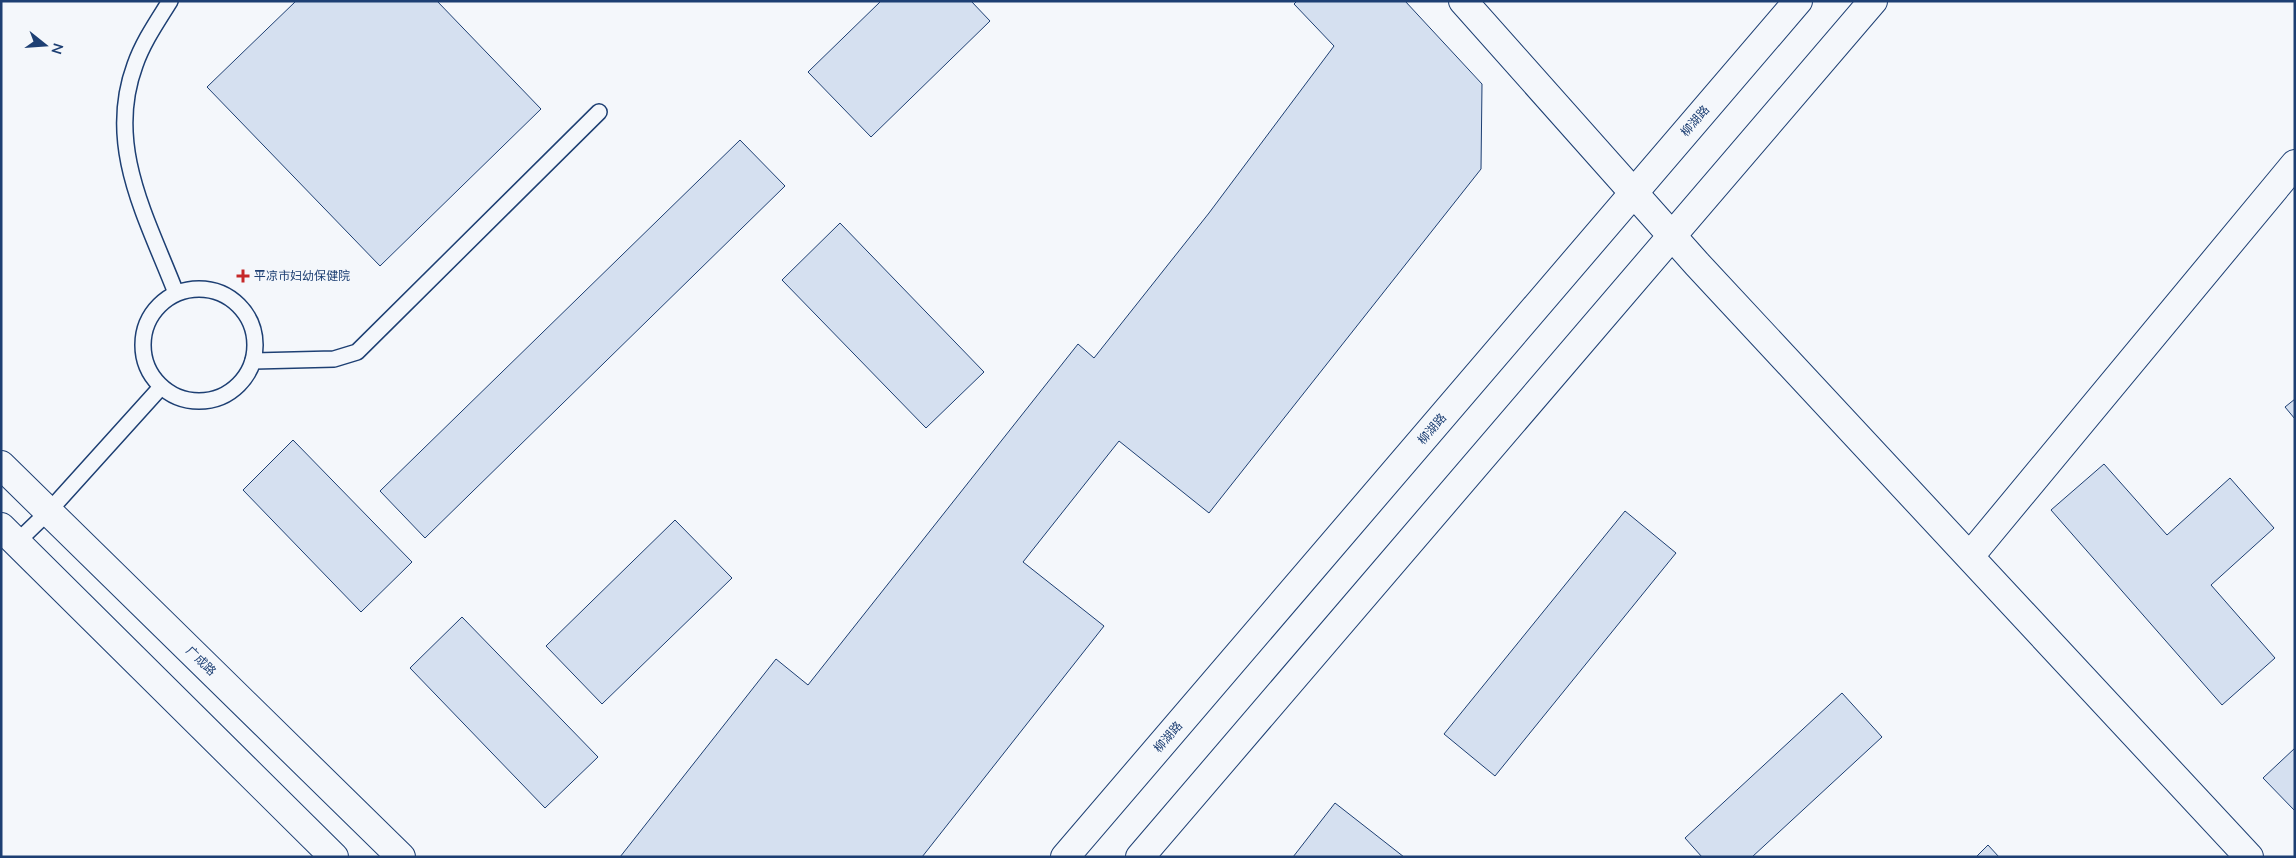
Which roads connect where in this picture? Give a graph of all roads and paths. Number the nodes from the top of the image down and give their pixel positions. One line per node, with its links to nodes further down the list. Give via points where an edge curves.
1 (170, 1): 9 (lane, via 135,64 128,86 124,133 137,193)
2 (1463, 1): 7 (main road)
3 (1798, 1): 7 (main road, 柳湖路)
4 (1872, 1): 8 (main road)
5 (598, 112): 10 (lane, via 357,352 334,359)
6 (2295, 164): 15 (main road)
7 (1634, 193): 8 (main road); 18 (main road, 柳湖路)
8 (1672, 235): 15 (main road); 19 (main road)
9 (176, 293): 10 (lane, via 192,288 208,289 237,302 253,330 256,345); 11 (lane, via 162,301 151,314 142,344 144,360)
10 (253, 361): 11 (lane, via 246,376 222,397 190,401)
11 (161, 387): 13 (lane)
12 (1, 465): 13 (main road, 广成路)
13 (49, 511): 14 (lane); 17 (main road, 广成路)
14 (9, 535): 16 (main road)
15 (1970, 556): 20 (main road)
16 (334, 857)
17 (401, 857)
18 (1065, 857)
19 (1140, 857)
20 (2249, 857)

